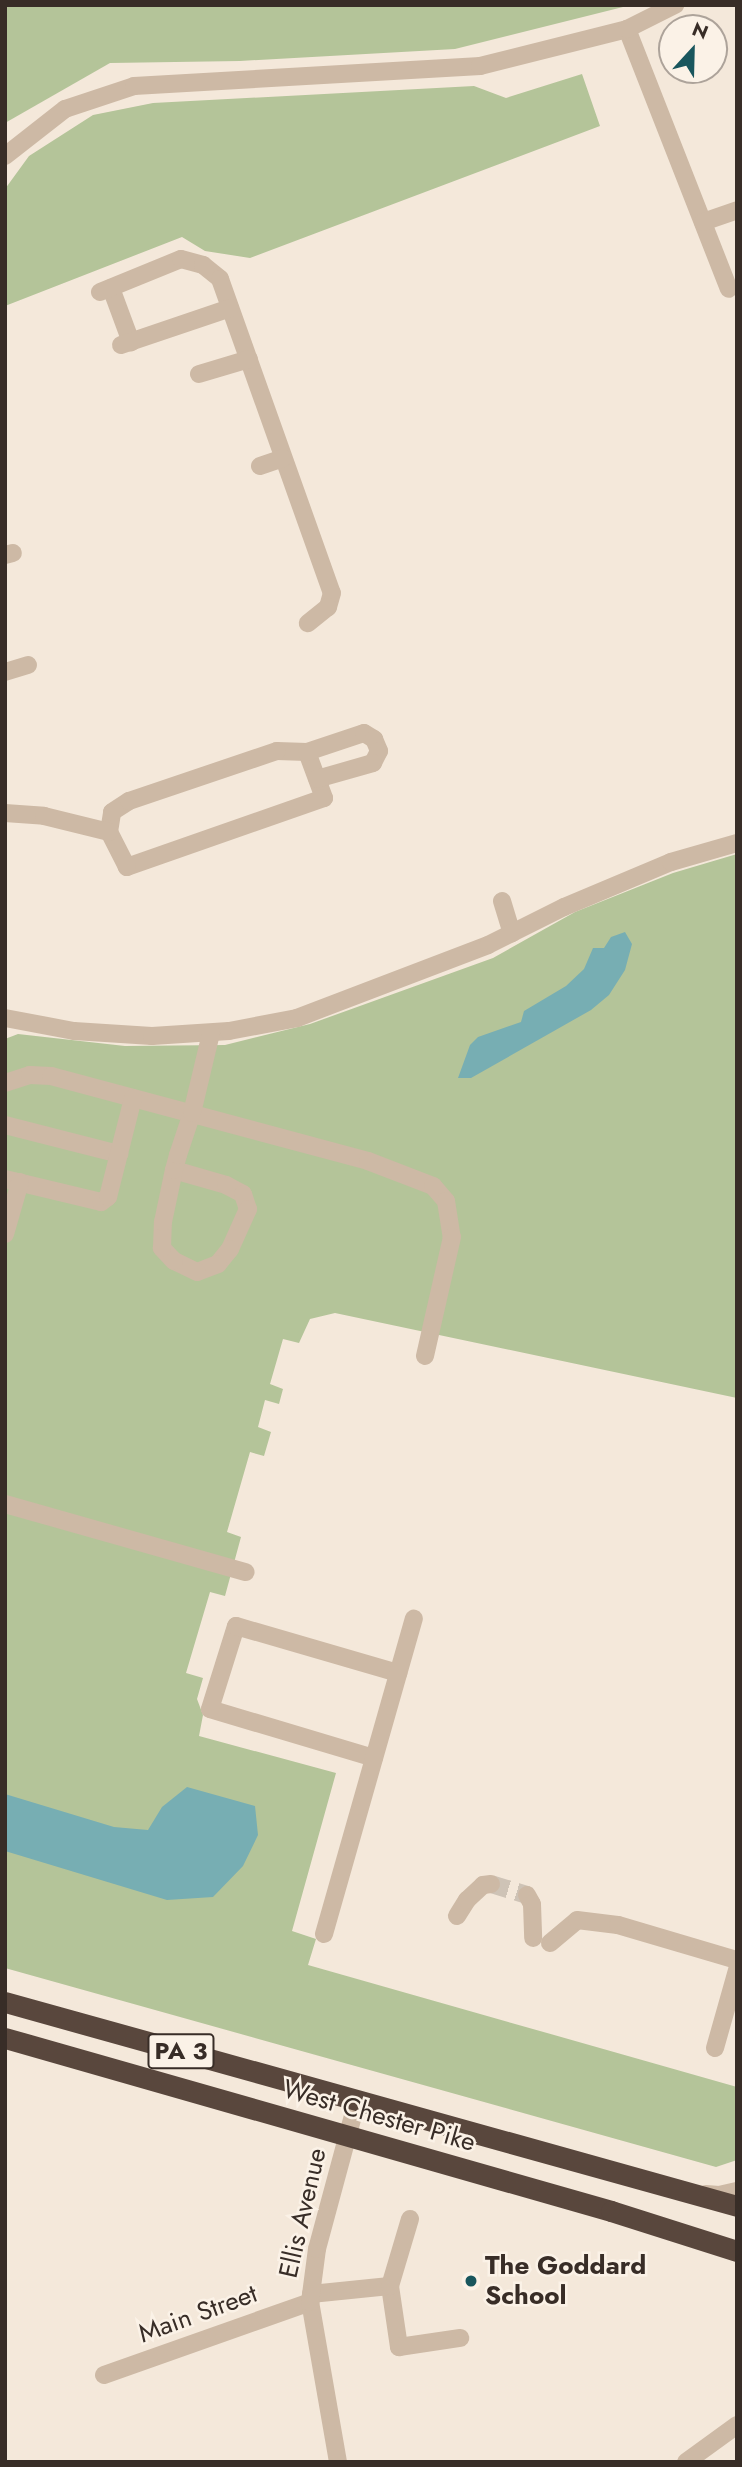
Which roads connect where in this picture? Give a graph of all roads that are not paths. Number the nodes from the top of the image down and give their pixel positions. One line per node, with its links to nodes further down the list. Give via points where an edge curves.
1 (675, 5): 2 (street)
2 (627, 29): 3 (street, via 480,66 134,86 65,109); 5 (street)
3 (5, 156)
4 (737, 210): 5 (street)
5 (703, 222): 6 (street)
6 (729, 289)
7 (230, 308): 7 (street, via 220,279 203,265 181,259 105,290 126,343); 8 (street)
8 (249, 359): 9 (street); 10 (street)
9 (199, 374)
10 (283, 458): 11 (street); 12 (street, via 332,593 328,607)
11 (260, 466)
12 (308, 624)
13 (27, 664): 14 (street)
14 (5, 673)
15 (307, 752): 16 (street); 16 (street, via 364,733 374,738 379,751 373,763); 18 (street, via 277,751 129,801 112,812)
16 (317, 779): 18 (street, via 324,798 127,867)
17 (5, 813): 18 (street, via 44,816)
18 (109, 832)
19 (737, 843): 21 (street, via 671,862)
20 (502, 901): 21 (street)
21 (512, 933): 23 (street, via 297,1018)
22 (5, 1018): 23 (street, via 74,1031 152,1036)
23 (211, 1033): 26 (street)
24 (5, 1083): 25 (street, via 30,1074 51,1076)
25 (133, 1098): 26 (street); 28 (street)
26 (192, 1113): 29 (street); 32 (street, via 368,1161 433,1186 446,1201 452,1237)
27 (5, 1125): 28 (street)
28 (119, 1154): 30 (street, via 108,1197 101,1202)
29 (174, 1170): 29 (street, via 226,1185 243,1195 248,1209 230,1250 218,1264 197,1272 174,1261 162,1248)
30 (12, 1180): 31 (street)
31 (5, 1234)
32 (425, 1356)
33 (5, 1504): 34 (street)
34 (246, 1572)
35 (414, 1619): 36 (street)
36 (398, 1673): 37 (street); 37 (street, via 236,1626 210,1709)
37 (374, 1758): 41 (street)
38 (491, 1884): 40 (street, via 483,1885 467,1900)
39 (527, 1895): 42 (street, via 541,1940 577,1920 618,1925)
40 (457, 1916)
41 (324, 1934)
42 (737, 1960)
43 (737, 1970): 46 (street)
44 (5, 2002): 47 (highway, West Chester Pike / PA 3)
45 (5, 2038): 48 (highway, West Chester Pike / PA 3)
46 (715, 2048)
47 (357, 2101): 48 (street, Ellis Avenue); 50 (highway, West Chester Pike / PA 3)
48 (348, 2136): 53 (highway, West Chester Pike / PA 3); 55 (street, Ellis Avenue, via 317,2249)
49 (737, 2191): 50 (street)
50 (694, 2193): 51 (highway, West Chester Pike / PA 3)
51 (737, 2206)
52 (410, 2219): 54 (street)
53 (737, 2251)
54 (390, 2286): 55 (street, Main Street); 56 (street, via 399,2347)
55 (310, 2298): 57 (street, Main Street); 59 (street, Ellis Avenue)
56 (460, 2338)
57 (104, 2375)
58 (737, 2425): 60 (street)
59 (338, 2462)
60 (686, 2462)

